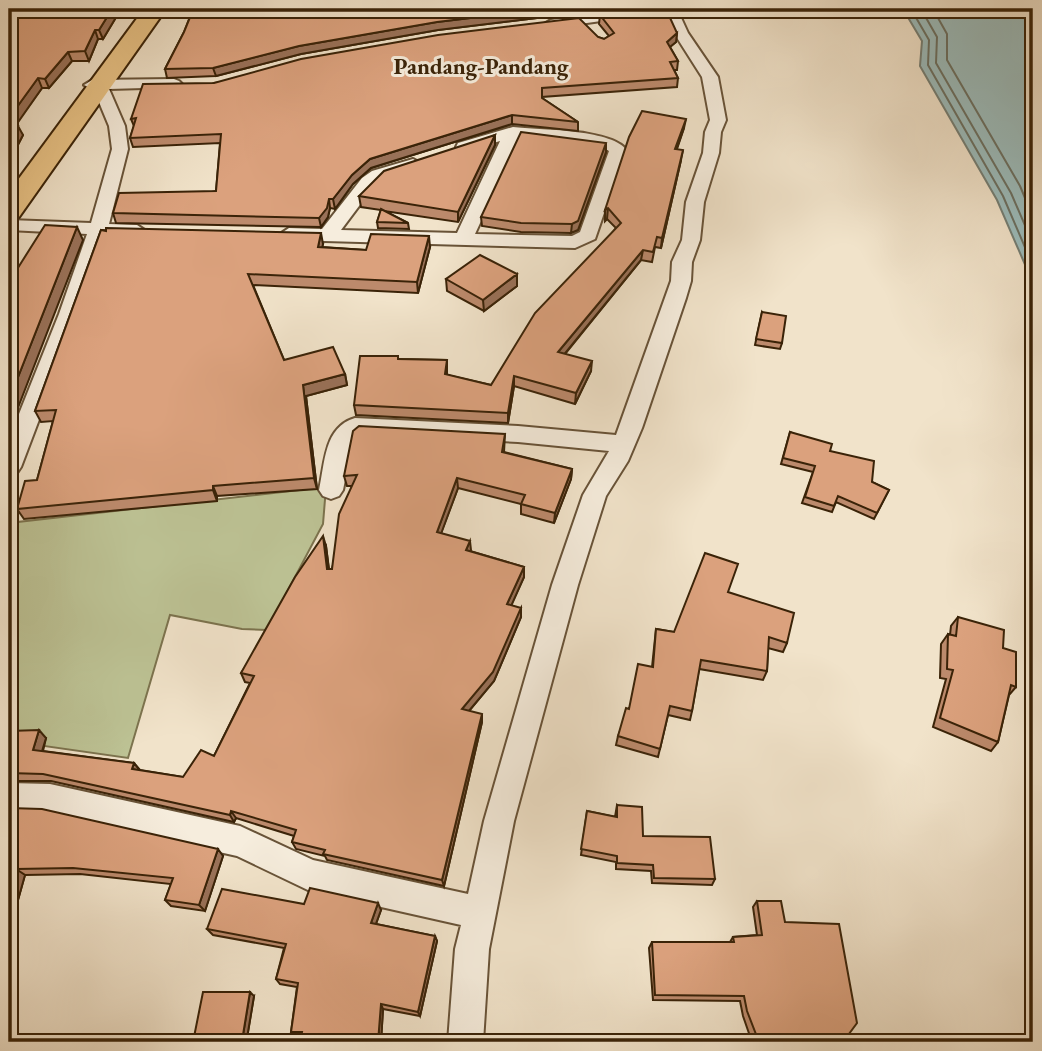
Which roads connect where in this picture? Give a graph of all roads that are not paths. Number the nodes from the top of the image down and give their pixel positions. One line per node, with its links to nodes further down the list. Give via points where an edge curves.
1 (146, 9): 8 (highway)
2 (155, 9): 8 (highway)
3 (662, 9): 5 (street)
4 (670, 9): 22 (street, via 710,77 718,120 695,202 681,281)
5 (584, 20): 6 (street); 7 (street)
6 (531, 26)
7 (598, 34)
8 (130, 37): 10 (highway)
9 (194, 84): 10 (street)
10 (96, 85): 14 (highway); 15 (highway); 17 (street, via 117,126 120,149)
11 (513, 132): 12 (street); 21 (street); 21 (street, via 616,146 588,235 565,243)
12 (452, 151)
13 (427, 159): 20 (street, via 368,182)
14 (9, 195)
15 (9, 211)
16 (9, 225): 17 (street)
17 (98, 230): 18 (street); 23 (street)
18 (160, 231)
19 (272, 233): 20 (street)
20 (328, 234): 21 (street)
21 (464, 237)
22 (623, 444): 24 (street, via 518,433 355,426 342,436); 26 (street, via 595,495 565,585 499,821)
23 (9, 467)
24 (331, 490)
25 (9, 798): 26 (street, via 50,799 240,841 310,875)
26 (480, 913): 27 (street, via 472,950)
27 (465, 1042)

